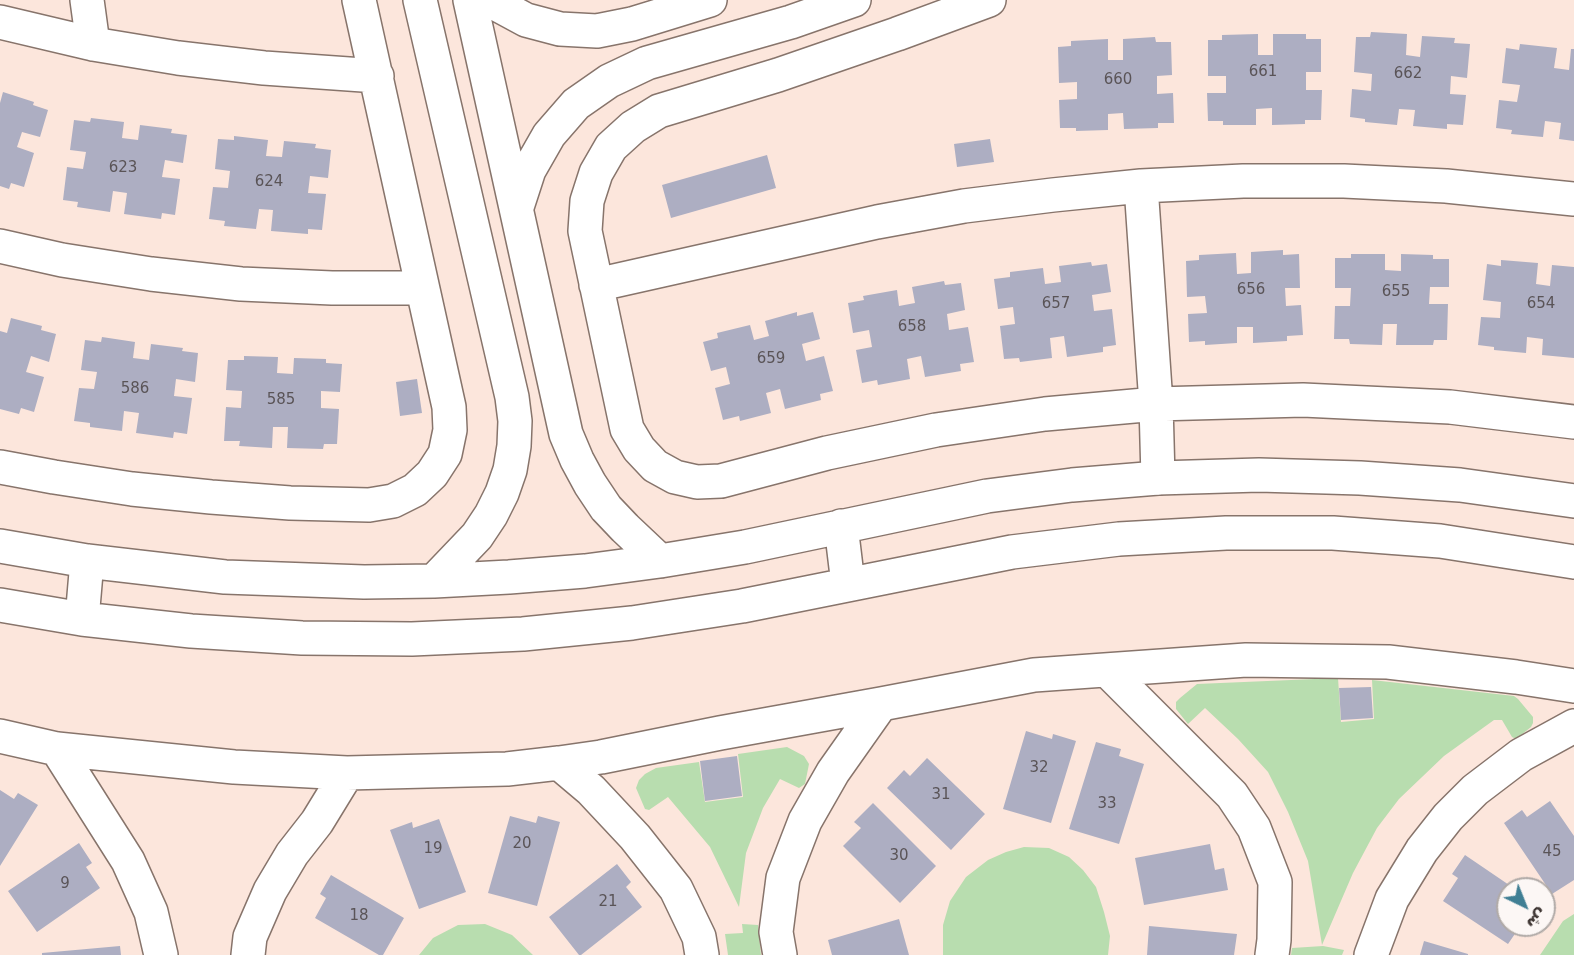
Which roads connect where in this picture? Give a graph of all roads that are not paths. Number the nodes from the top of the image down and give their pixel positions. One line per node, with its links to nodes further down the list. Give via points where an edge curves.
1 (87, 0): 10 (street)
2 (359, 0): 11 (street)
3 (420, 0): 28 (street, via 512,397 514,421 514,446 502,493 477,536)
4 (470, 0): 14 (street)
5 (489, 0): 6 (street, via 526,21 560,29 597,31)
6 (710, 0)
7 (854, 0): 14 (street, via 647,63 609,81 576,104 549,135 529,170)
8 (989, 0): 16 (street, via 778,75 658,111 633,127 611,147 596,173 587,201 585,231)
9 (0, 22): 10 (street)
10 (93, 44): 11 (street, via 264,69)
11 (376, 76): 17 (street)
12 (1141, 186): 13 (street, via 1344,181); 16 (street, via 964,206); 18 (street)
13 (1574, 199)
14 (517, 209): 26 (street, via 566,434 606,508)
15 (0, 246): 17 (street, via 62,260 242,284)
16 (596, 285): 18 (street, via 627,429 655,466 675,477 697,482 721,481 936,430 1045,414)
17 (422, 288): 20 (street, via 449,407 450,430 445,454 432,474 415,490 393,501 369,505 211,497)
18 (1156, 404): 19 (street, via 1303,400 1450,407); 21 (street)
19 (1574, 422)
20 (0, 467)
21 (1158, 478): 22 (street, via 1360,478 1460,485); 23 (street, via 987,496)
22 (1574, 501)
23 (841, 526): 26 (street); 29 (street)
24 (0, 546): 25 (street)
25 (87, 561): 28 (street, via 225,576); 31 (street)
26 (660, 561): 28 (street, via 585,571)
27 (1574, 562): 29 (street, via 1440,541 1333,533 1226,533 1119,539 1012,552)
28 (434, 581)
29 (848, 584): 31 (street, via 632,623 523,634 302,638)
30 (0, 605): 31 (street)
31 (82, 619)
32 (1107, 670): 33 (street, via 1246,660 1388,662); 34 (street, via 1034,675); 44 (street, via 1232,795 1254,828 1275,882)
33 (1574, 686)
34 (881, 704): 38 (street); 43 (street, via 833,772 805,821 783,878 776,932)
35 (1574, 726): 45 (street, via 1521,755 1475,790 1448,817 1392,899)
36 (0, 736): 37 (street)
37 (57, 749): 39 (street, via 234,767); 40 (street, via 128,861 151,912)
38 (559, 764): 39 (street); 42 (street, via 591,790 635,837 675,889 699,937)
39 (347, 773): 41 (street, via 270,891 250,937)
40 (161, 955)
41 (248, 955)
42 (702, 955)
43 (780, 955)
44 (1272, 955)
45 (1371, 955)

